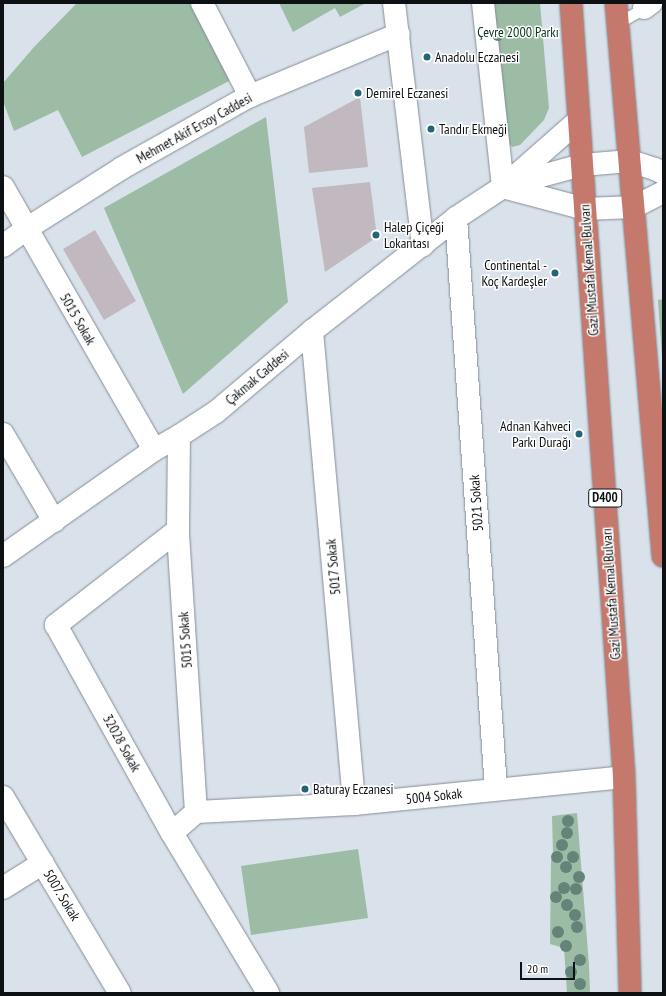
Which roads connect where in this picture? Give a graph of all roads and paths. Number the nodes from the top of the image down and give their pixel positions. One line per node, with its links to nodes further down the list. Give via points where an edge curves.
1 (202, 3): 8 (street)
2 (394, 3): 7 (street)
3 (483, 3): 14 (street)
4 (571, 3): 9 (highway, Gazi Mustafa Kemal Bulvarı / D400)
5 (647, 6): 6 (lane)
6 (617, 13): 10 (highway)
7 (399, 34): 8 (street, Mehmet Akif Ersoy Caddesi); 20 (street)
8 (250, 96): 19 (street, Mehmet Akif Ersoy Caddesi, via 122,168)
9 (579, 120): 11 (highway, Gazi Mustafa Kemal Bulvarı / D400); 14 (street)
10 (630, 161): 11 (street); 12 (street); 16 (highway)
11 (582, 165): 14 (street); 17 (highway, Gazi Mustafa Kemal Bulvarı / D400)
12 (663, 173)
13 (3, 187): 19 (street, 5015 Sokak)
14 (503, 187): 17 (street); 18 (street, Çakmak Caddesi)
15 (663, 192): 16 (street)
16 (634, 208): 17 (street); 29 (highway)
17 (585, 209): 30 (highway, Gazi Mustafa Kemal Bulvarı / D400)
18 (456, 218): 20 (street, Çakmak Caddesi); 31 (street, 5021 Sokak)
19 (26, 229): 21 (street, Mehmet Akif Ersoy Caddesi); 25 (street, 5015 Sokak)
20 (423, 245): 22 (street, Çakmak Caddesi)
21 (3, 246)
22 (312, 331): 24 (street, Çakmak Caddesi, via 216,412); 33 (street, 5017 Sokak)
23 (3, 434): 26 (street)
24 (179, 436): 25 (street, Çakmak Caddesi); 27 (street, 5015 Sokak)
25 (154, 450): 26 (street, Çakmak Caddesi)
26 (54, 522): 28 (street, Çakmak Caddesi)
27 (178, 530): 34 (street, 5015 Sokak); 35 (street, 32028 Sokak, via 56,625)
28 (3, 556)
29 (663, 556)
30 (624, 777): 31 (street, 5004 Sokak); 40 (highway, Gazi Mustafa Kemal Bulvarı / D400)
31 (496, 789): 33 (street, 5004 Sokak)
32 (3, 797): 36 (street, 5007. Sokak)
33 (354, 804): 34 (street, 5004 Sokak)
34 (196, 812): 35 (street)
35 (172, 833): 39 (street, 32028 Sokak)
36 (43, 863): 37 (street); 38 (street, 5007. Sokak)
37 (3, 888)
38 (115, 991)
39 (268, 993)
40 (630, 993)

